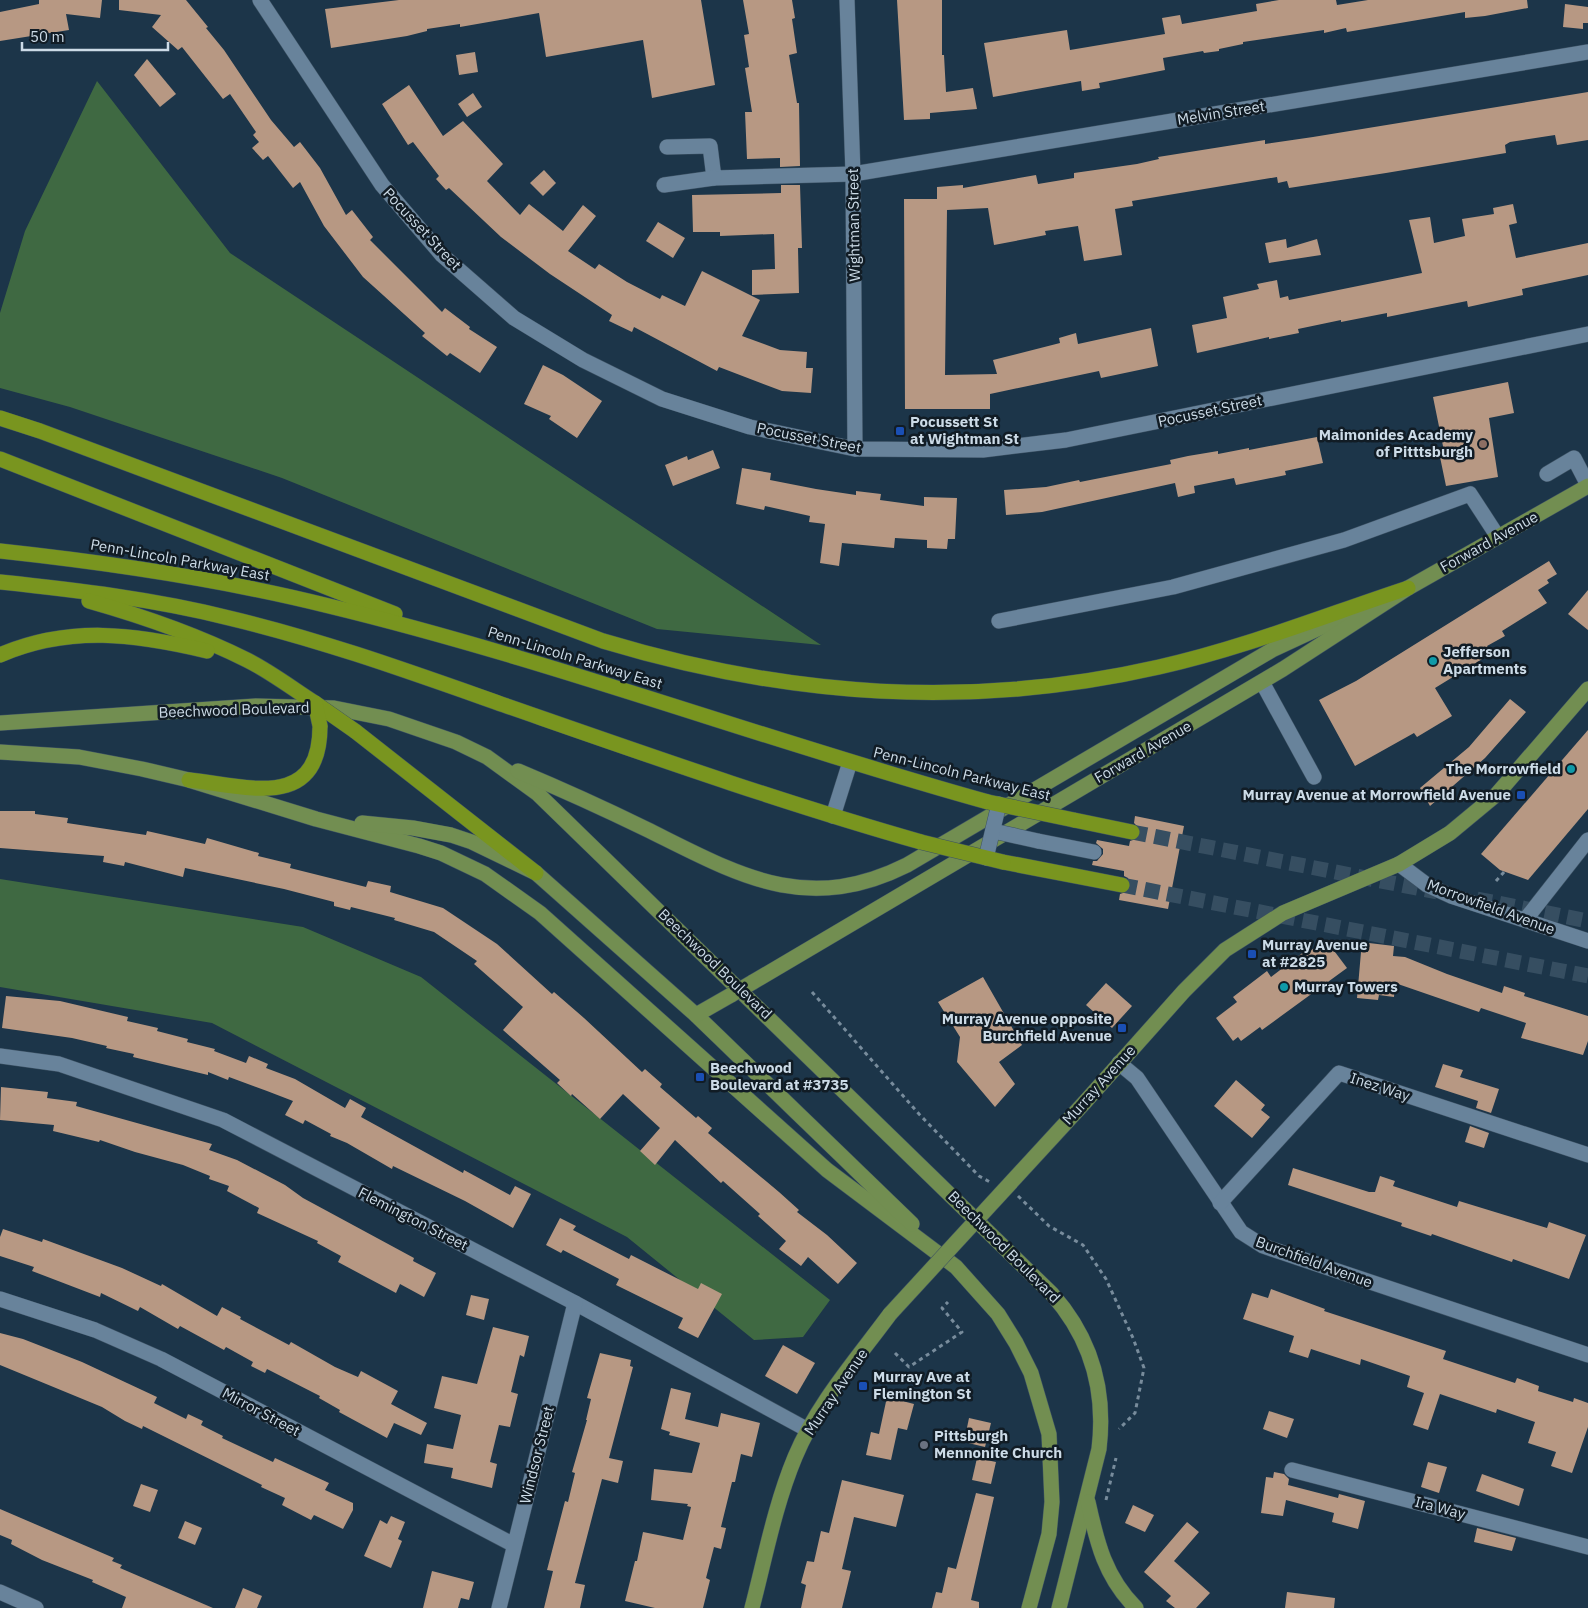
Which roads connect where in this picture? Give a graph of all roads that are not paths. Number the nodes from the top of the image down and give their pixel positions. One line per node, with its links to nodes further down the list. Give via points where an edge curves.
1 (260, 0): 10 (street, Pocusset Street, via 382,185 442,255 514,318 582,360 662,399 750,427)
2 (847, 0): 5 (street, Wightman Street)
3 (1588, 52): 5 (street, Melvin Street)
4 (667, 147): 6 (street, via 710,146)
5 (854, 174): 6 (street, Melvin Street); 10 (street, Wightman Street)
6 (714, 178): 7 (street, Melvin Street)
7 (664, 184)
8 (1588, 334): 10 (street, Pocusset Street, via 1066,440 983,450)
9 (0, 418): 18 (highway, via 603,641 686,664 771,682 902,693 955,693 1034,688 1101,679 1205,655)
10 (855, 449)
11 (0, 459): 20 (highway)
12 (1547, 474): 13 (street, via 1574,458)
13 (1588, 485): 14 (main road, Forward Avenue)
14 (1498, 537): 18 (main road, Forward Avenue); 19 (street, via 1470,494 1344,540 1172,587)
15 (0, 551): 20 (highway, Penn-Lincoln Parkway East, via 116,565 257,590)
16 (0, 582): 17 (highway)
17 (42, 587): 22 (highway, via 144,618); 33 (highway, via 190,610 308,639)
18 (1408, 588): 23 (main road, Forward Avenue); 28 (main road, via 1272,650 907,865 890,874 854,884 802,889 753,879)
19 (999, 620)
20 (464, 641): 29 (highway, Penn-Lincoln Parkway East)
21 (0, 655): 22 (highway, via 45,642 106,634 164,641)
22 (250, 662): 25 (highway)
23 (1262, 682): 30 (street); 45 (main road, Forward Avenue, bridge)
24 (1588, 689): 40 (main road, Murray Avenue, via 1497,794 1444,837)
25 (315, 703): 31 (highway, bridge, via 320,745 315,762 302,779 291,785 268,788); 41 (highway, bridge)
26 (0, 723): 28 (main road, Beechwood Boulevard, via 256,706 308,706 363,713 412,725)
27 (0, 752): 31 (main road, via 79,757)
28 (486, 757): 56 (main road, Beechwood Boulevard, via 538,794 571,823 1064,1307 1091,1358 1100,1394 1099,1449)
29 (850, 762): 32 (highway, Penn-Lincoln Parkway East); 33 (street)
30 (1314, 777)
31 (189, 780): 34 (main road)
32 (994, 803): 35 (street, bridge); 36 (highway, Penn-Lincoln Parkway East, bridge)
33 (833, 816): 39 (highway, bridge)
34 (316, 819): 41 (main road, via 413,828 451,836 472,842); 50 (main road, via 441,853 505,886 540,913 827,1170)
35 (993, 831): 38 (street, bridge); 39 (street, bridge)
36 (1132, 832)
37 (1588, 840): 43 (street)
38 (1094, 852)
39 (986, 858): 42 (highway, bridge)
40 (1399, 864): 43 (street, Morrowfield Avenue, via 1427,885); 47 (main road, Murray Avenue, via 1283,913 1225,950)
41 (536, 873): 45 (main road)
42 (1122, 886)
43 (1525, 920): 44 (street, Morrowfield Avenue)
44 (1588, 941)
45 (696, 1015): 50 (main road)
46 (0, 1056): 52 (street, Flemington Street, via 59,1064 223,1120)
47 (1119, 1063): 49 (street, Burchfield Avenue, via 1136,1078); 54 (main road, Murray Avenue, bridge, via 890,1314 838,1383)
48 (1588, 1155): 49 (street, Inez Way, via 1340,1073)
49 (1220, 1203): 53 (street, Burchfield Avenue, via 1241,1232 1263,1246)
50 (956, 1267): 63 (main road, via 998,1314 1016,1342 1031,1373 1049,1434 1052,1502 1049,1534)
51 (0, 1299): 57 (street, Mirror Street, via 95,1330 161,1360)
52 (575, 1303): 54 (street, Flemington Street); 57 (street, Windsor Street)
53 (1588, 1354)
54 (808, 1430): 62 (main road, Murray Avenue, via 786,1483)
55 (1292, 1470): 58 (street, Ira Way)
56 (1087, 1498): 64 (main road, Beechwood Boulevard); 65 (main road, via 1100,1551 1119,1592)
57 (514, 1545): 61 (street, Windsor Street)
58 (1588, 1547)
59 (0, 1592): 60 (street)
60 (36, 1608)
61 (499, 1608)
62 (752, 1608)
63 (1029, 1608)
64 (1059, 1608)
65 (1136, 1608)

